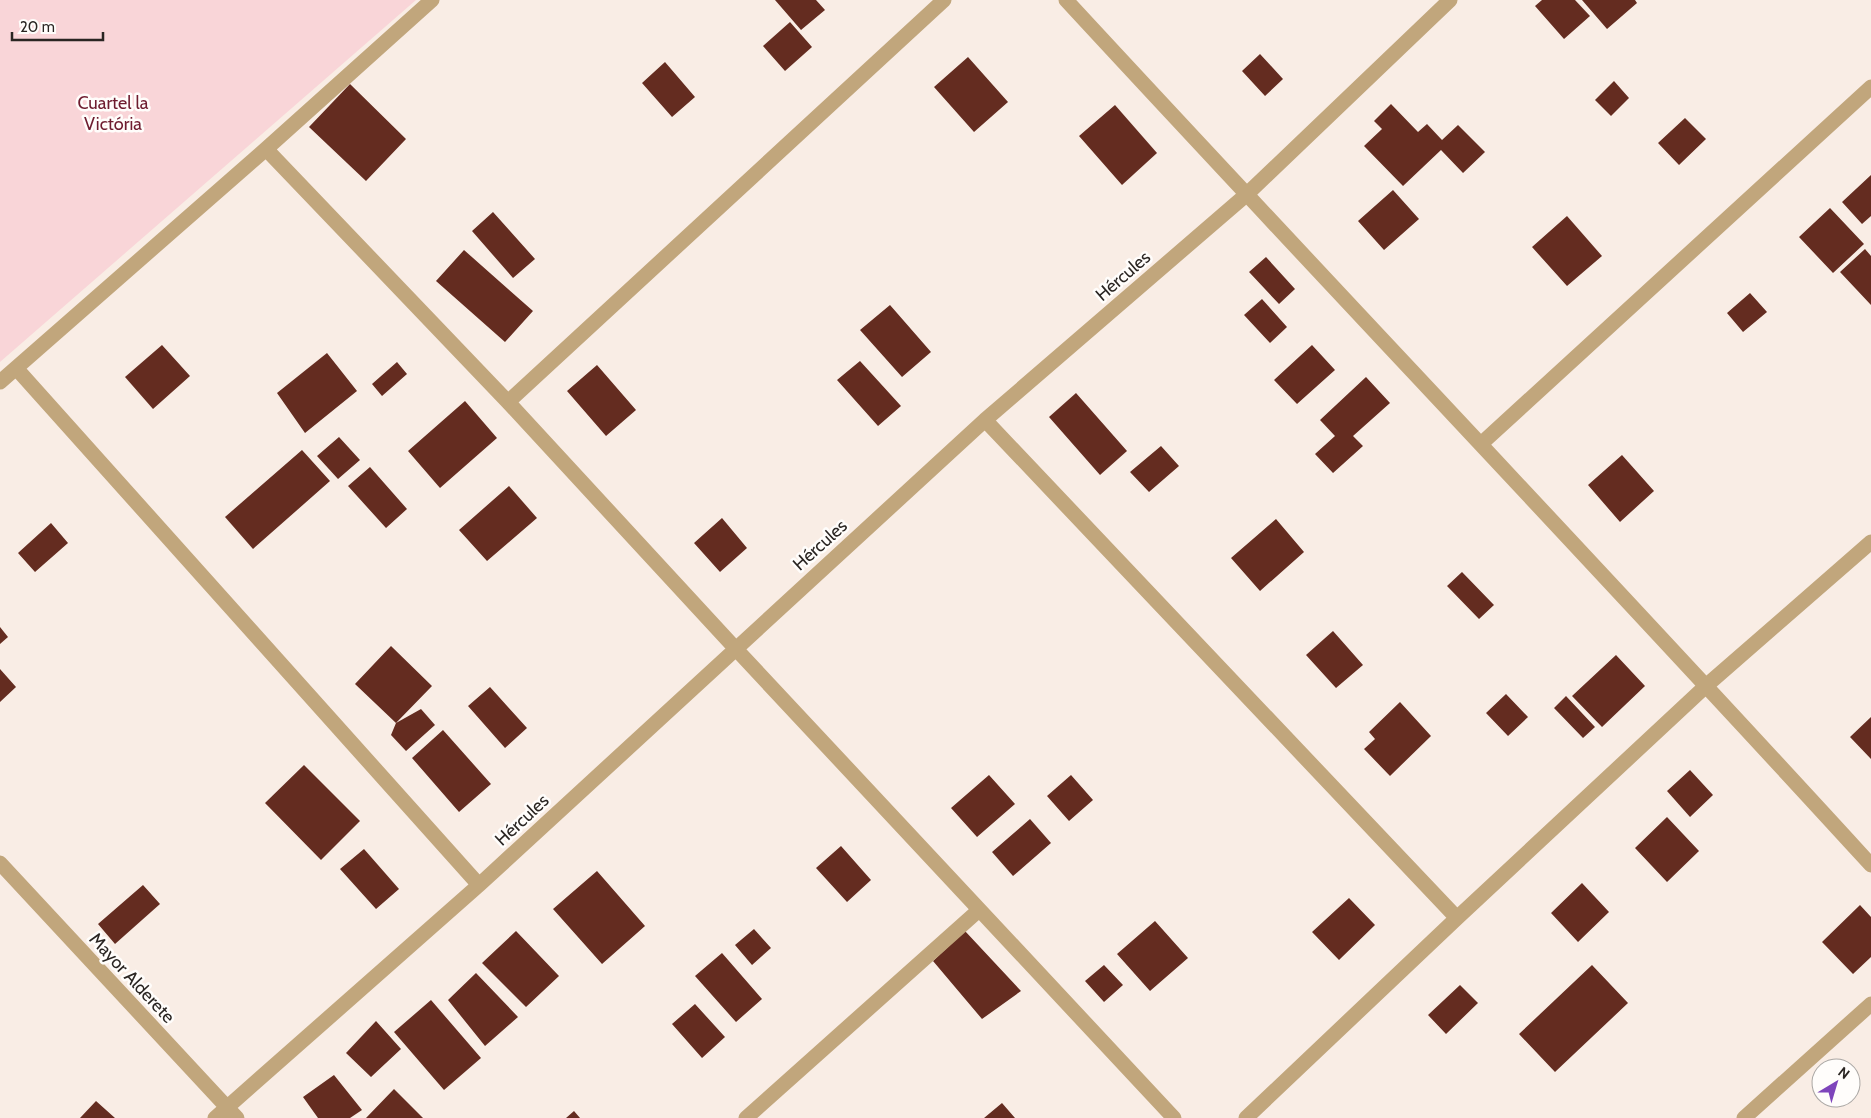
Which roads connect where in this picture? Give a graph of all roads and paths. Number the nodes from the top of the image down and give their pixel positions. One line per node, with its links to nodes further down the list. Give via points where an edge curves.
1 (432, 0): 6 (street)
2 (944, 0): 10 (street)
3 (1066, 0): 7 (street)
4 (1450, 0): 7 (street, Hércules)
5 (1871, 87): 12 (street)
6 (266, 148): 8 (street); 10 (street)
7 (1246, 194): 11 (street, Hércules); 12 (street)
8 (16, 368): 9 (street); 18 (street)
9 (0, 382)
10 (508, 402): 14 (street)
11 (985, 420): 14 (street, Hércules); 20 (street)
12 (1482, 443): 15 (street)
13 (1871, 542): 15 (street)
14 (735, 648): 18 (street, Hércules); 19 (street)
15 (1707, 685): 17 (street); 20 (street)
16 (0, 864): 22 (street, Mayor Alderete)
17 (1871, 865)
18 (479, 885): 22 (street, Hércules)
19 (979, 910): 25 (street); 26 (street)
20 (1457, 918): 27 (street)
21 (1871, 1004): 28 (street)
22 (227, 1107): 23 (street, Hércules); 24 (street, Mayor Alderete)
23 (215, 1118)
24 (237, 1118)
25 (746, 1118)
26 (1174, 1118)
27 (1246, 1118)
28 (1744, 1118)

